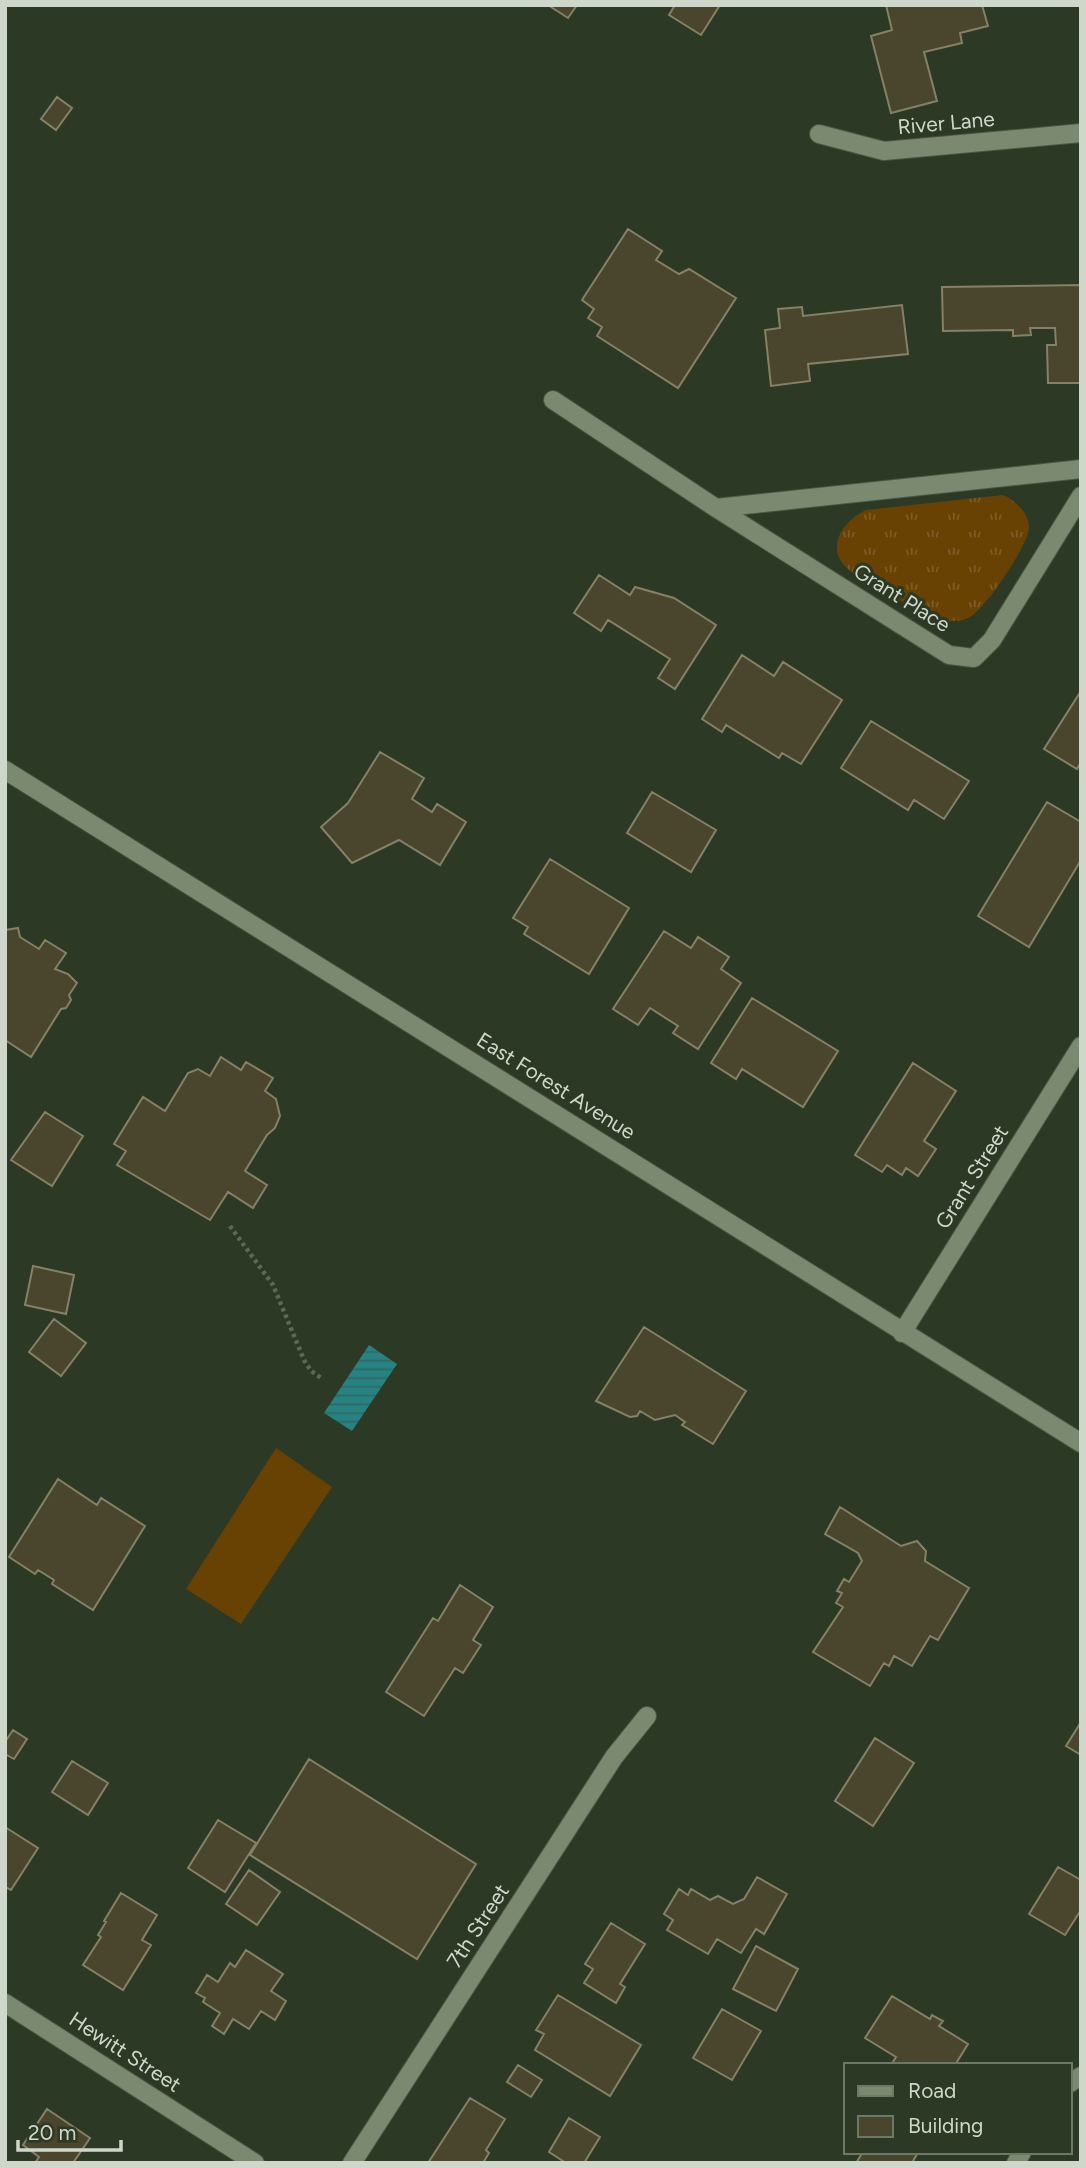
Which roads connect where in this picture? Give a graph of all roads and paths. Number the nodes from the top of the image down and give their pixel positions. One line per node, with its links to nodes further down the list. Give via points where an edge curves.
1 (1081, 132): 2 (street, River Lane, via 884,151)
2 (819, 134)
3 (553, 400): 6 (street, Grant Place)
4 (1081, 469): 6 (street)
5 (1081, 496): 6 (street, Grant Place, via 992,640 974,658 949,655)
6 (716, 508)
7 (5, 770): 10 (street, East Forest Avenue)
8 (1081, 1046): 10 (street, Grant Street)
9 (230, 1226): 11 (path, via 272,1284 304,1360)
10 (902, 1333): 12 (street, East Forest Avenue)
11 (323, 1379)
12 (1081, 1443)
13 (647, 1716): 16 (street, 7th Street, via 614,1757)
14 (5, 2003): 15 (street, Hewitt Street)
15 (256, 2163)
16 (352, 2163)

